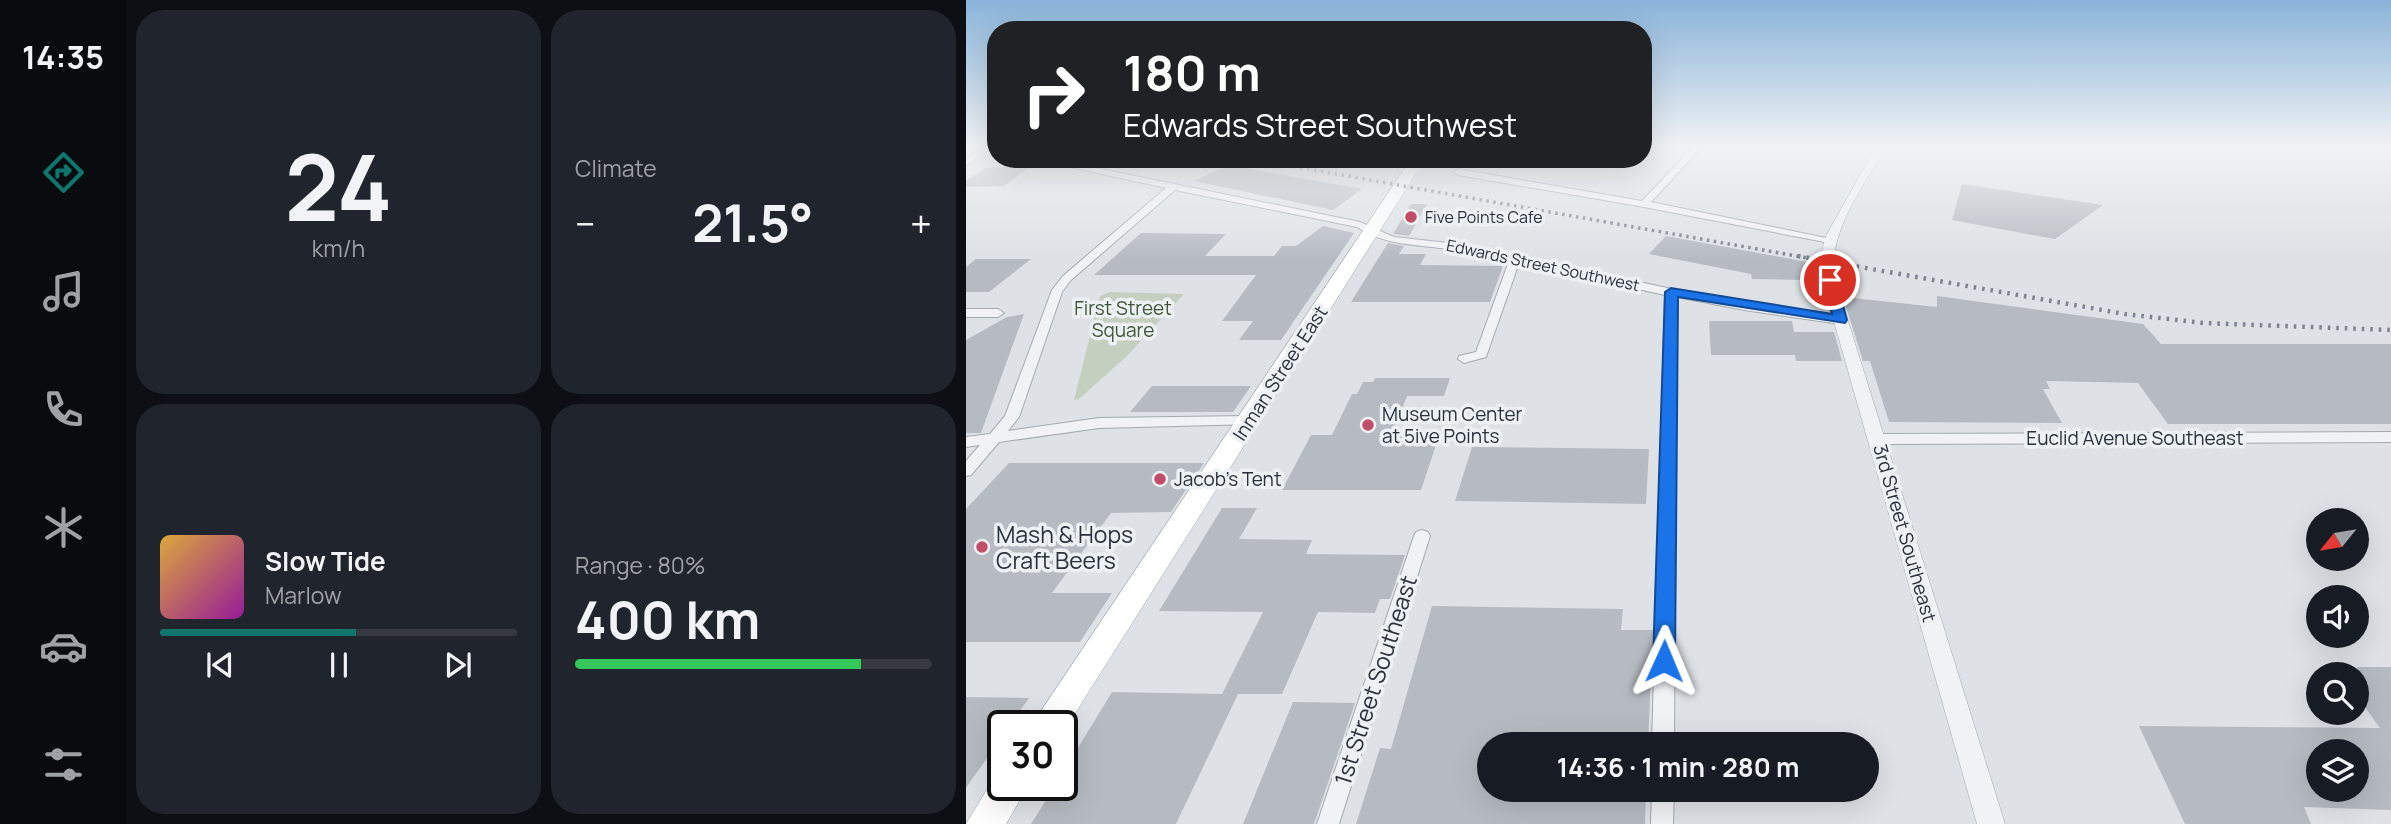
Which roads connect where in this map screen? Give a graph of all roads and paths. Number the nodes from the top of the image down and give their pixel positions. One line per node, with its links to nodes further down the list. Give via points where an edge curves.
1 (1151, 183): 6 (street, Edwards Street Southwest)
2 (1402, 183): 8 (main road, Inman Street East)
3 (1525, 183): 7 (street)
4 (1664, 183): 7 (street)
5 (1859, 183): 9 (street)
6 (1172, 188): 8 (street, Edwards Street Southwest, via 1360,225); 19 (street, via 1056,292 1012,417)
7 (1644, 204): 9 (street)
8 (1371, 232): 10 (street, Edwards Street Southwest, via 1389,239); 16 (main road, Inman Street East)
9 (1831, 242): 14 (street, 3rd Street Southeast, via 1826,260)
10 (1515, 259): 11 (street, Edwards Street Southwest); 15 (street, via 1480,354)
11 (1671, 292): 14 (street, Edwards Street Southwest); 24 (street)
12 (966, 313): 13 (street)
13 (998, 313)
14 (1840, 320): 18 (street, 3rd Street Southeast)
15 (1464, 359)
16 (1249, 421): 19 (street, via 1120,422); 23 (main road, Inman Street East)
17 (2391, 437): 18 (street, Euclid Avenue Southeast)
18 (1878, 439): 30 (street, 3rd Street Southeast)
19 (993, 440): 20 (street); 21 (street)
20 (966, 442)
21 (966, 471)
22 (1422, 536): 28 (street, 1st Street Southeast)
23 (1058, 710)
24 (1663, 732)
25 (1000, 801): 27 (main road)
26 (1663, 802): 29 (street)
27 (985, 824)
28 (1328, 824)
29 (1662, 824)
30 (1990, 824)

